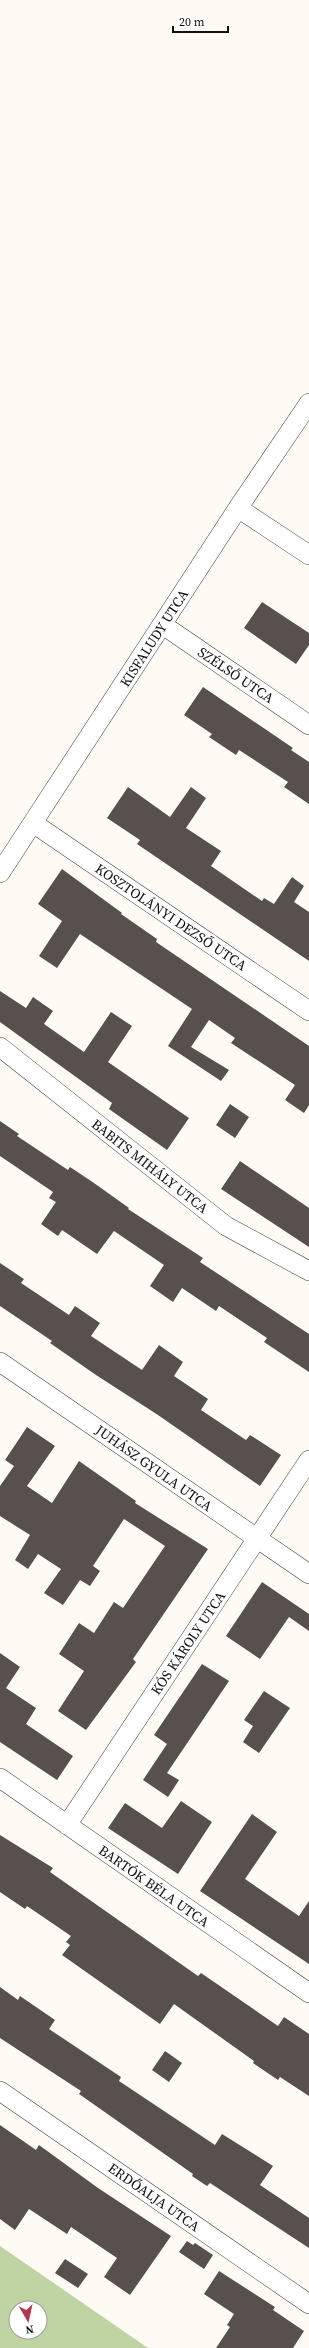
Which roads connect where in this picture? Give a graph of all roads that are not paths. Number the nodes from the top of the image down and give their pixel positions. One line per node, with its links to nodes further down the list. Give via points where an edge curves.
1 (309, 403): 2 (street, KISFALUDY UTCA)
2 (238, 508): 3 (street); 4 (street, KISFALUDY UTCA)
3 (309, 556)
4 (163, 625): 5 (street, SZÉLSŐ UTCA); 6 (street, KISFALUDY UTCA)
5 (309, 725)
6 (33, 823): 7 (street, KISFALUDY UTCA); 8 (street, KOSZTOLÁNYI DEZSŐ UTCA)
7 (0, 873)
8 (309, 1011)
9 (0, 1047): 10 (street, BABITS MIHÁLY UTCA, via 226,1226)
10 (309, 1271)
11 (0, 1362): 13 (street, JUHÁSZ GYULA UTCA)
12 (309, 1460): 13 (street, KÓS KÁROLY UTCA)
13 (257, 1539): 14 (street, JUHÁSZ GYULA UTCA); 16 (street, KÓS KÁROLY UTCA)
14 (309, 1574)
15 (0, 1778): 16 (street, BARTÓK BÉLA UTCA)
16 (67, 1825): 17 (street, BARTÓK BÉLA UTCA)
17 (309, 1993)
18 (0, 2091): 19 (street, ERDŐALJA UTCA)
19 (309, 2304)

